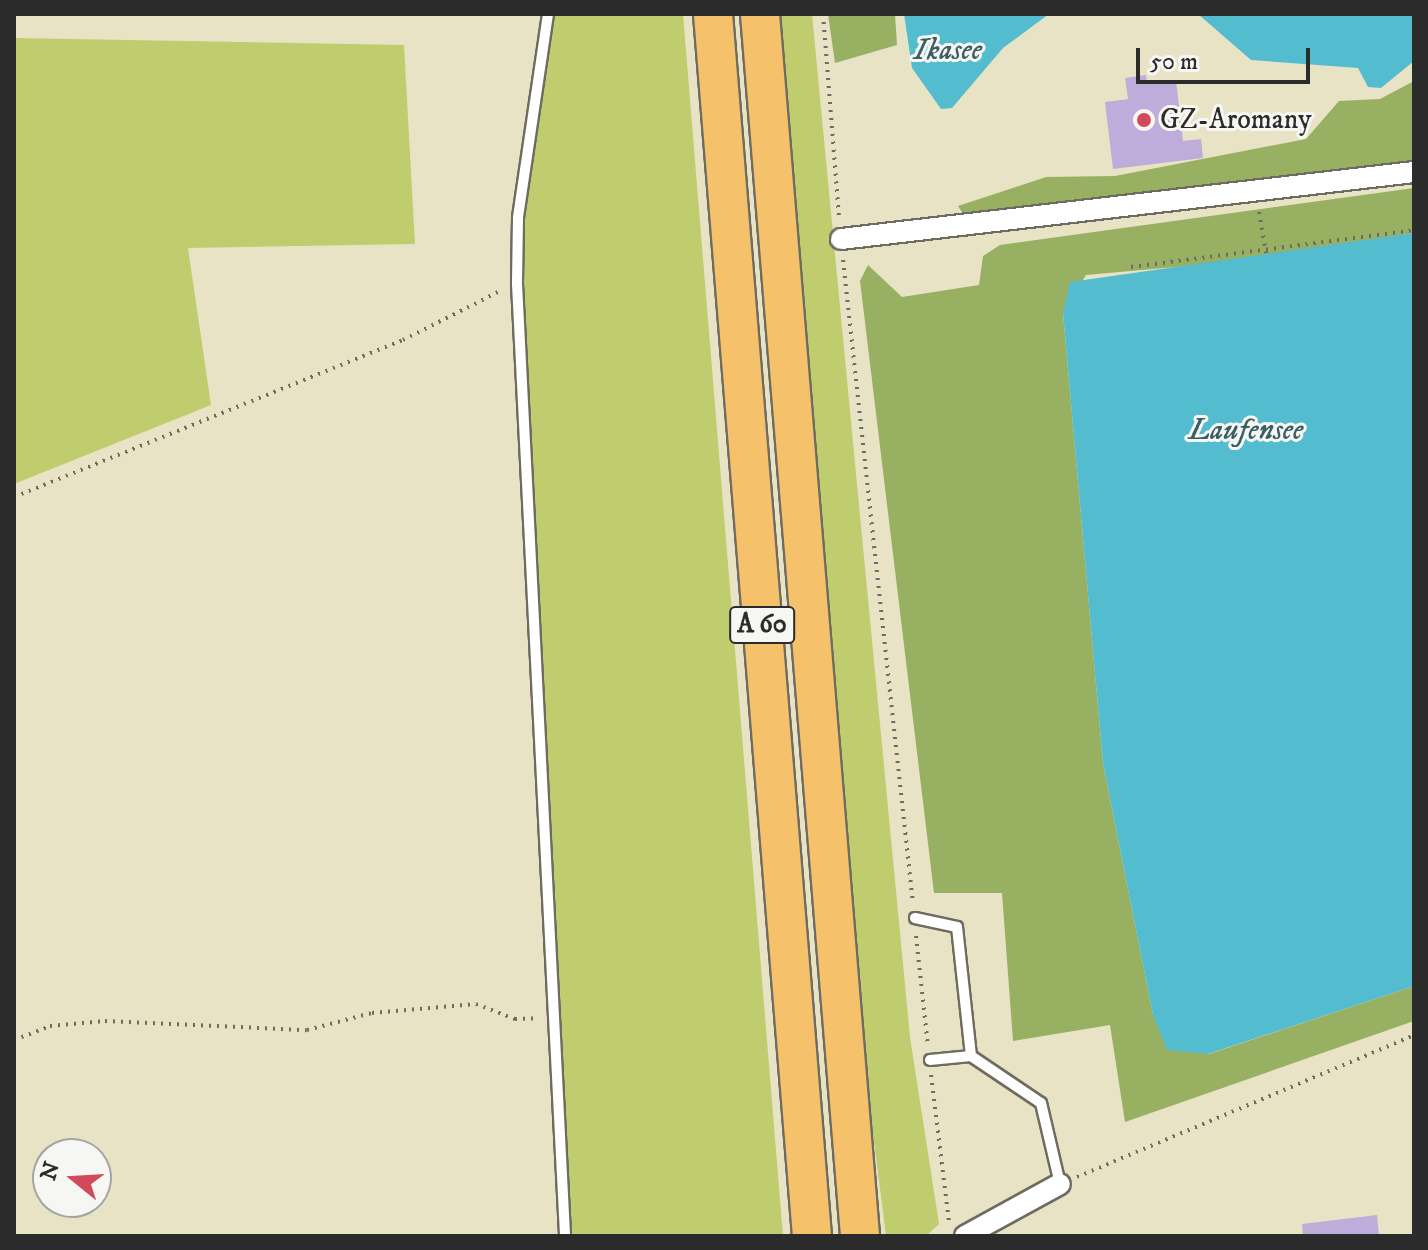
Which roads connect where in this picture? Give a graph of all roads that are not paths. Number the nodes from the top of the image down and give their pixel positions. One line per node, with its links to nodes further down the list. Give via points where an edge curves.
1 (548, 14): 10 (lane, via 518,218 517,284)
2 (713, 14): 11 (highway, A 60)
3 (760, 14): 12 (highway, A 60)
4 (1414, 172): 5 (street)
5 (841, 239)
6 (915, 918): 7 (lane, via 957,927)
7 (971, 1056): 8 (lane); 9 (lane, via 1041,1103)
8 (930, 1060)
9 (1060, 1184): 13 (street)
10 (565, 1236)
11 (812, 1236)
12 (860, 1236)
13 (965, 1236)

